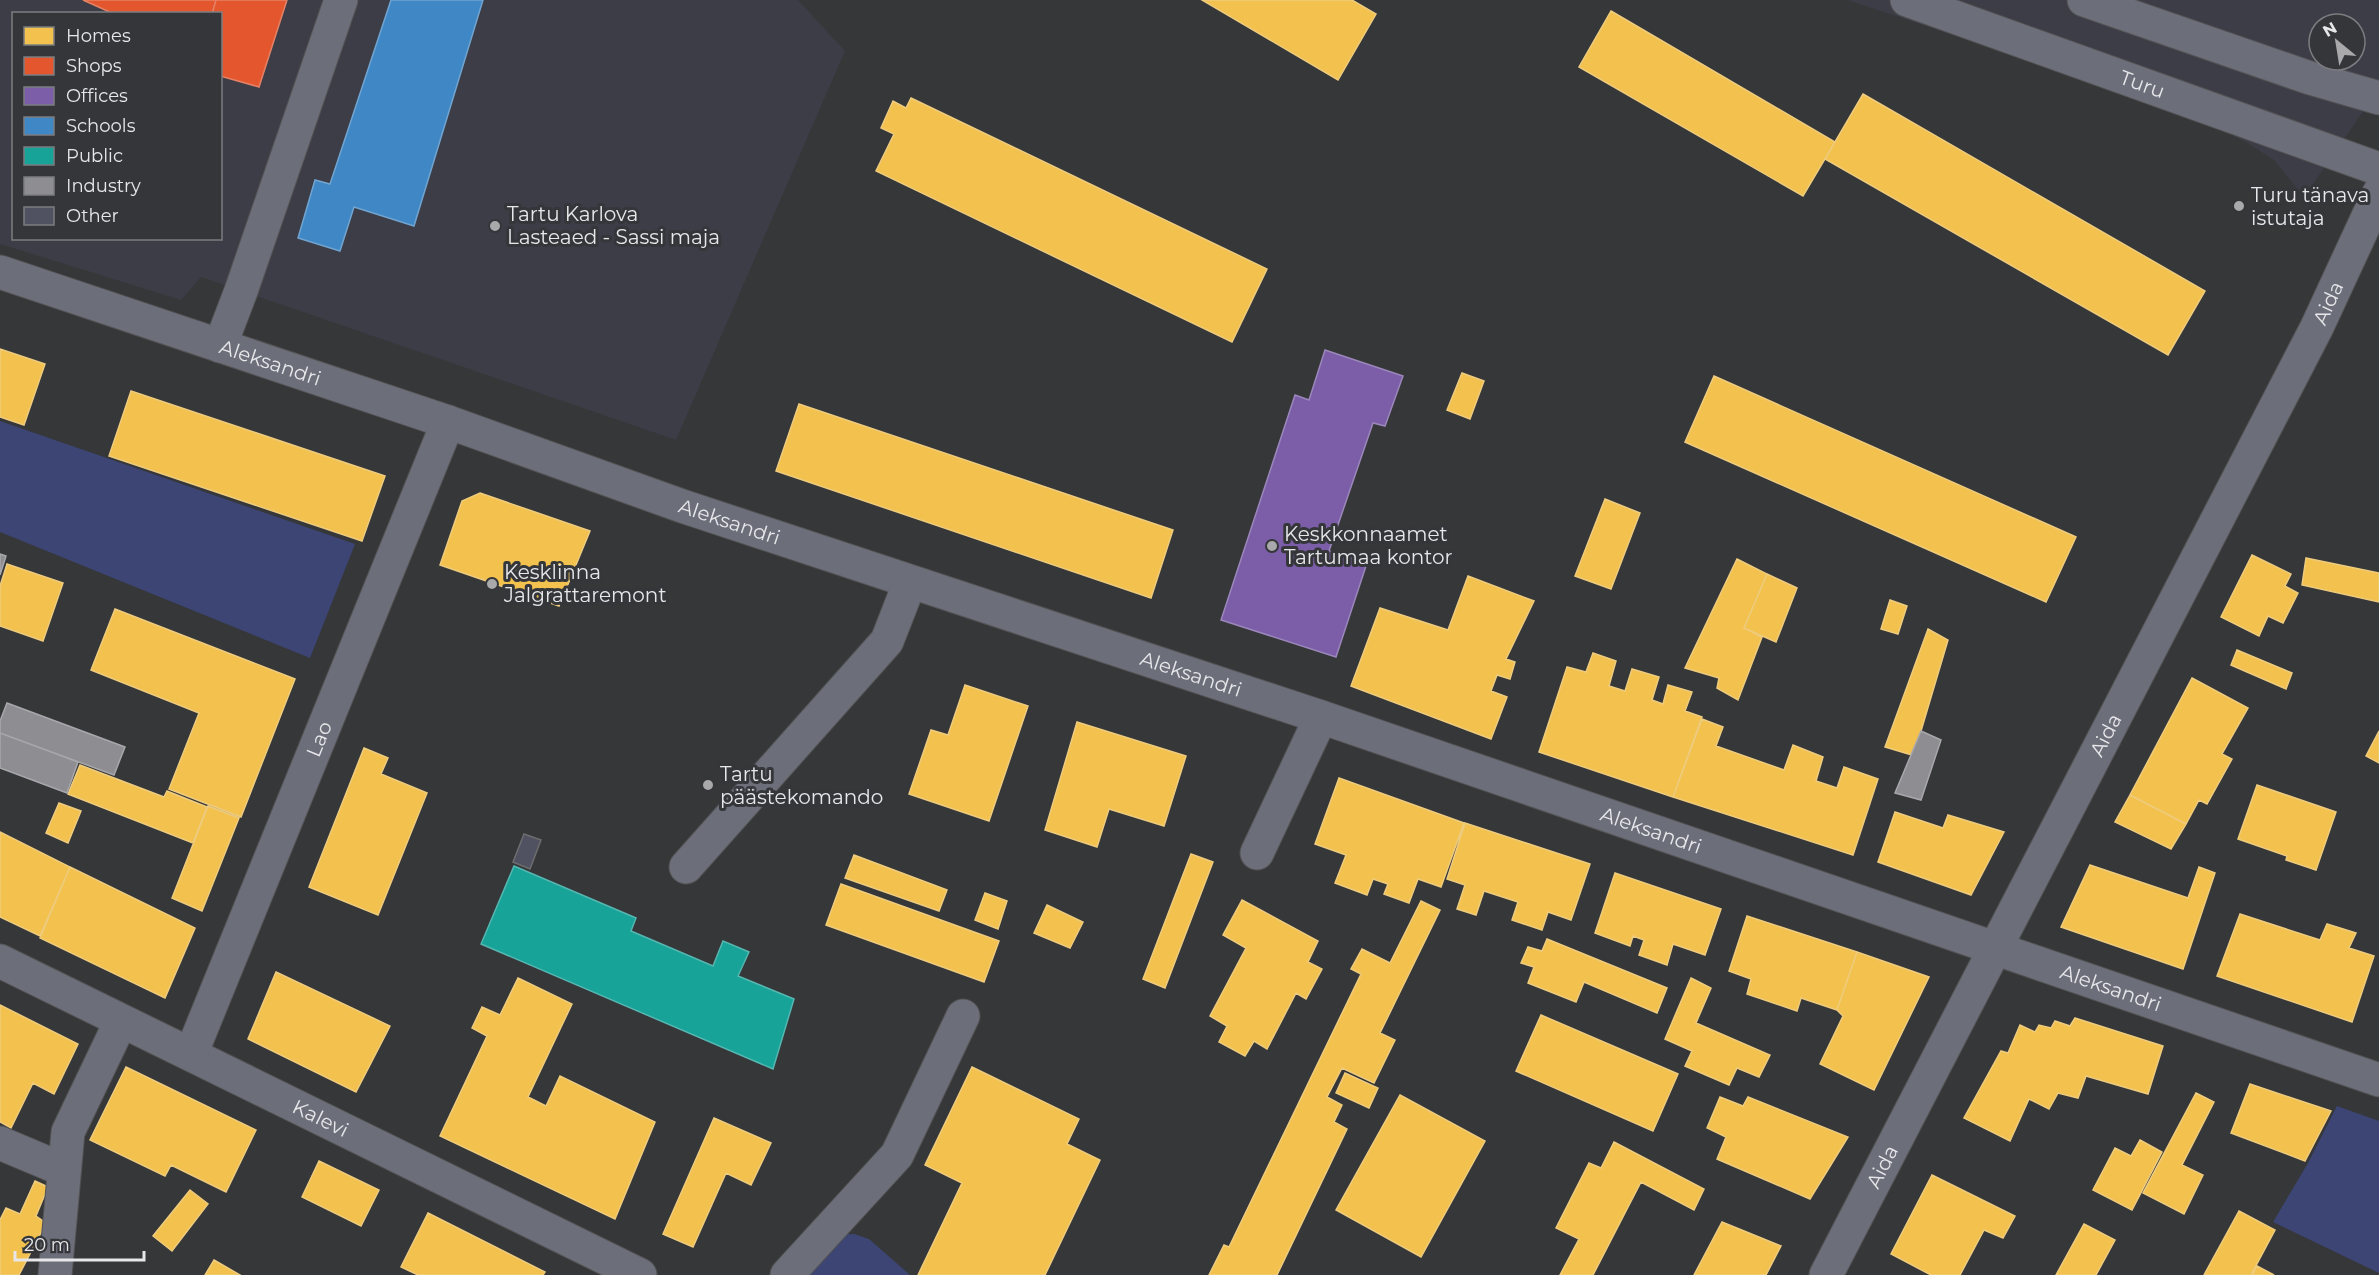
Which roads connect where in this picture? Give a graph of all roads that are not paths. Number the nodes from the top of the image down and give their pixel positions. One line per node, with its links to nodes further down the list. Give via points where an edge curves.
1 (341, 0): 8 (street)
2 (1907, 0): 5 (street, Turu)
3 (2084, 0): 4 (street)
4 (2379, 98)
5 (2379, 169)
6 (2379, 193): 14 (street, Aida, via 2317,327)
7 (0, 272): 8 (street, Aleksandri)
8 (220, 346): 9 (street, Aleksandri)
9 (448, 422): 10 (street, Aleksandri); 18 (street, Lao)
10 (910, 582): 11 (street, Aleksandri); 13 (street, via 887,641)
11 (1321, 717): 12 (street); 14 (street, Aleksandri)
12 (1257, 853)
13 (686, 867)
14 (1996, 949): 19 (street, Aleksandri); 25 (street, Aida)
15 (0, 961): 17 (street, Kalevi)
16 (963, 1016): 24 (street, via 897,1155)
17 (121, 1020): 18 (street, Kalevi); 21 (street, via 68,1132)
18 (191, 1054): 23 (street, Kalevi)
19 (2379, 1080)
20 (0, 1143): 21 (street)
21 (64, 1170): 22 (street)
22 (55, 1275)
23 (640, 1275)
24 (788, 1275)
25 (1826, 1275)

